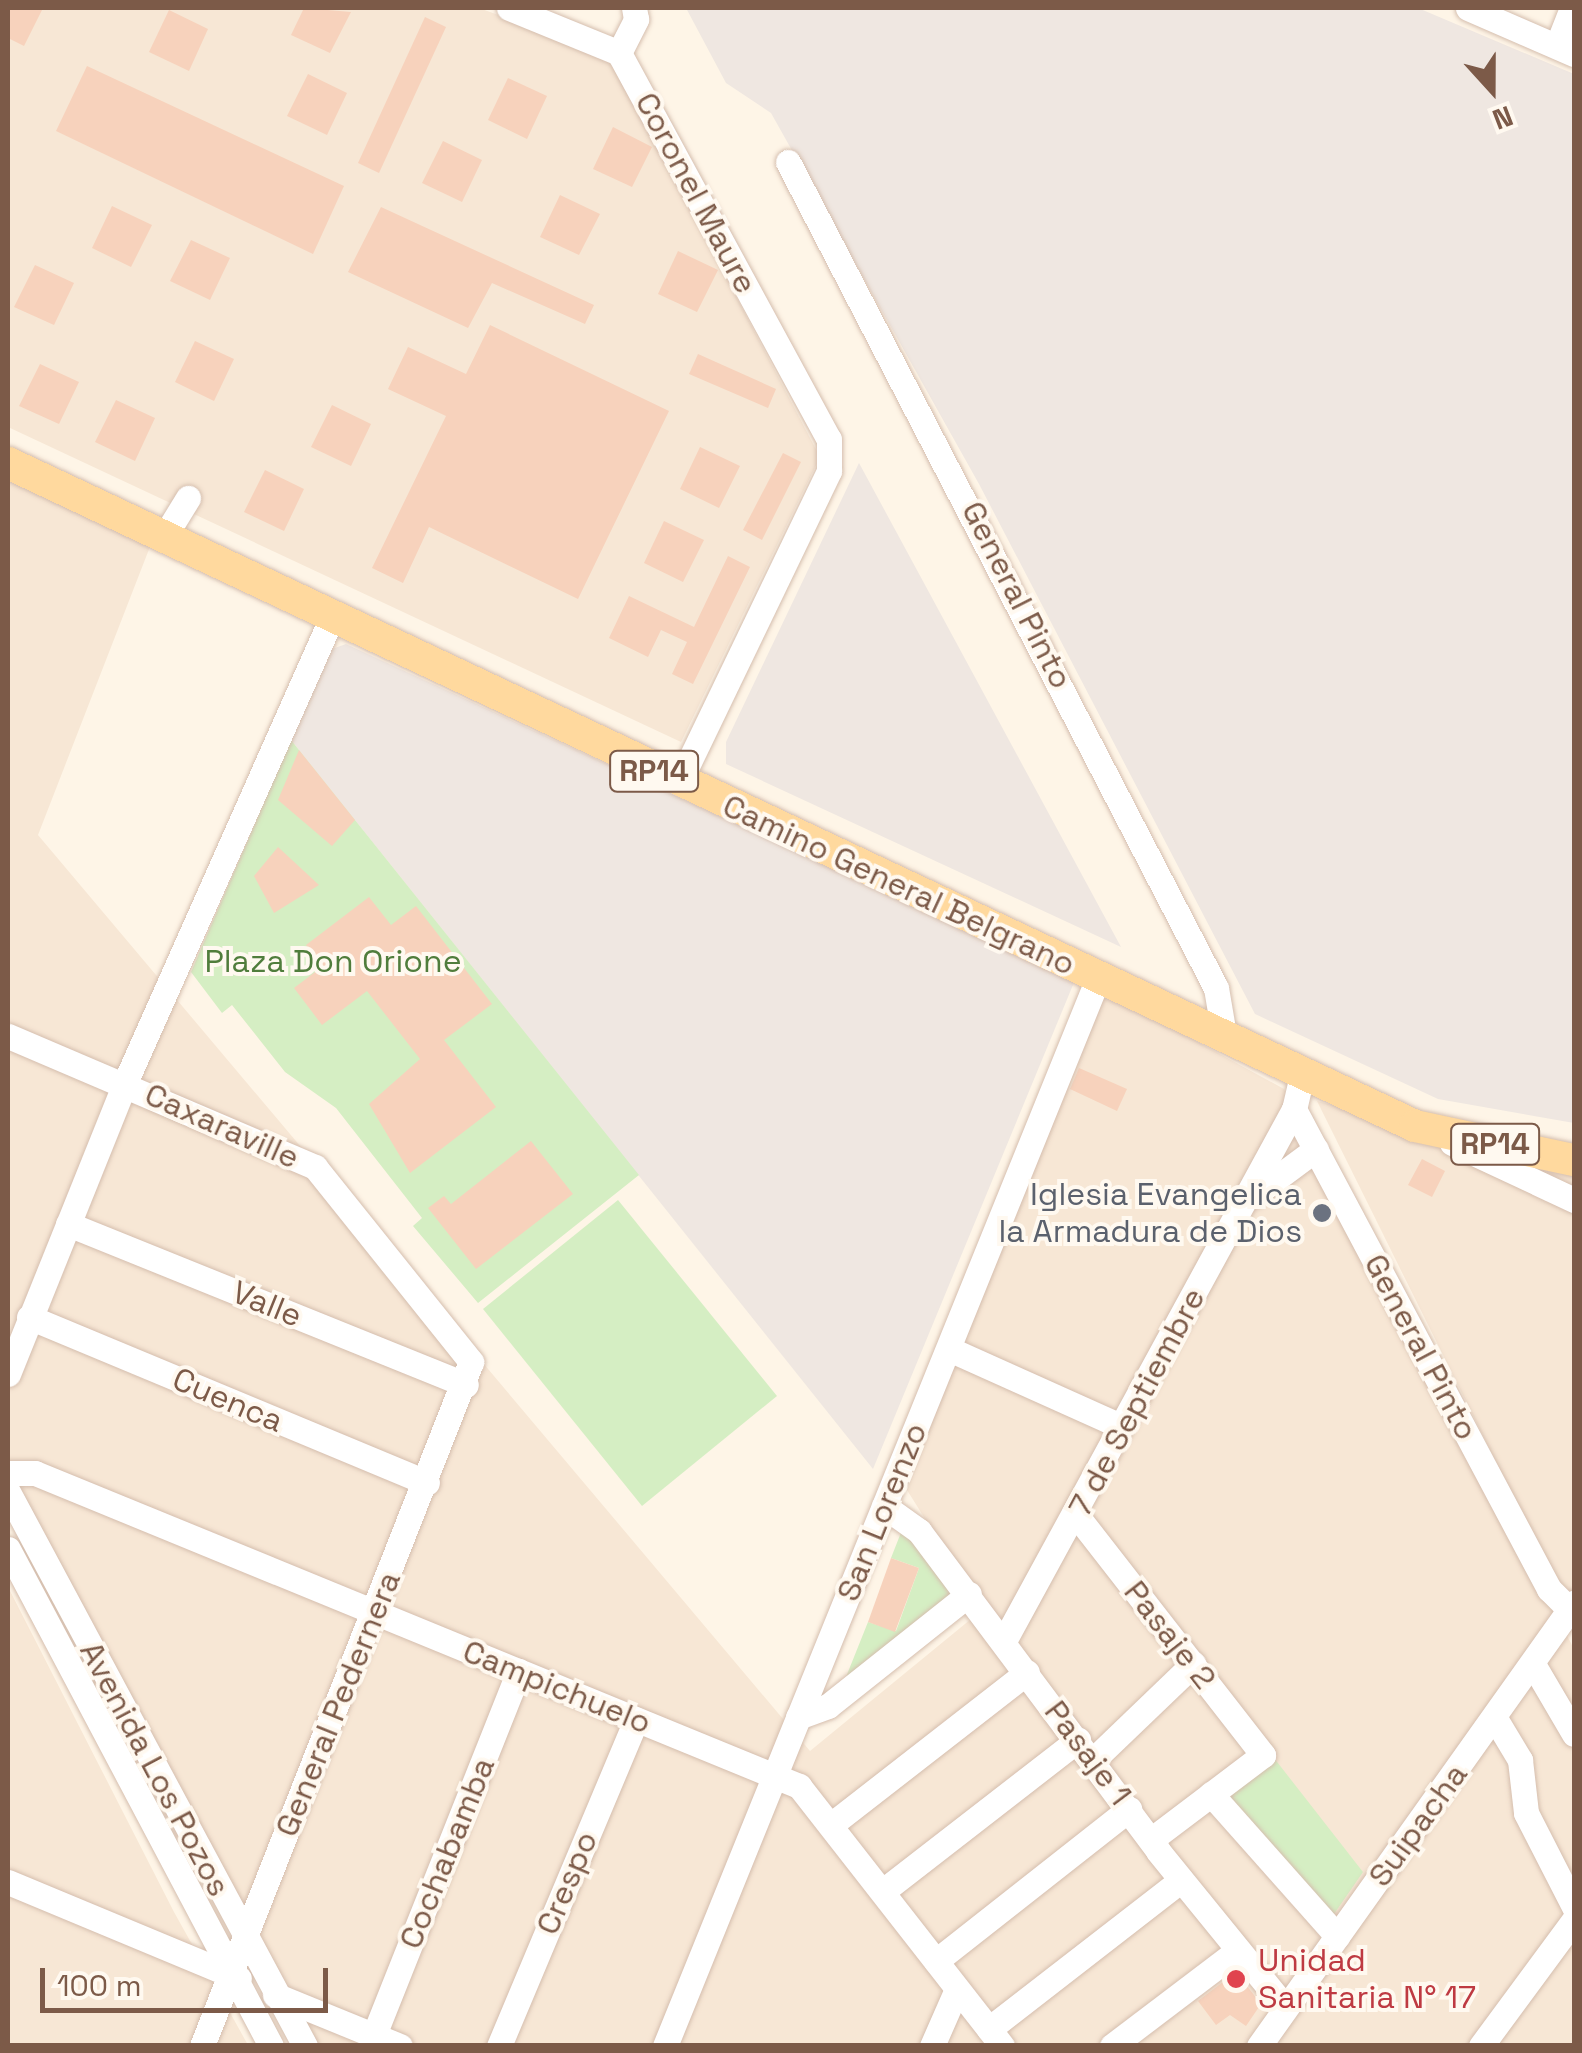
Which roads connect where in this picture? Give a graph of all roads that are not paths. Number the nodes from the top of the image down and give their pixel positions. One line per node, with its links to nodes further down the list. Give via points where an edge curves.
1 (509, 8): 6 (street, Coronel Maure)
2 (634, 8): 6 (street, via 636,19)
3 (1468, 8): 5 (street)
4 (1572, 8): 5 (street)
5 (1566, 50)
6 (619, 53): 12 (street, Coronel Maure, via 828,439 830,471)
7 (788, 162): 14 (street, General Pinto, via 1216,988)
8 (8, 463): 10 (main road, Camino General Belgrano / RP14)
9 (188, 498): 10 (street)
10 (164, 537): 11 (main road, Camino General Belgrano / RP14)
11 (332, 616): 12 (main road, Camino General Belgrano / RP14); 17 (street)
12 (679, 783): 13 (main road, Camino General Belgrano / RP14)
13 (1098, 978): 14 (main road, Camino General Belgrano / RP14); 26 (street, San Lorenzo)
14 (1224, 1035): 16 (main road, Camino General Belgrano / RP14)
15 (8, 1036): 17 (street, Caxaraville)
16 (1302, 1075): 18 (street); 19 (main road, Camino General Belgrano / RP14)
17 (125, 1084): 24 (street); 27 (street, Caxaraville, via 315,1167)
18 (1294, 1109): 20 (street, General Pinto); 22 (street, 7 de Septiembre)
19 (1415, 1126): 21 (main road, RP14); 23 (street, Camino General Belgrano)
20 (1316, 1149): 22 (street); 37 (street, General Pinto, via 1548,1589)
21 (1574, 1160)
22 (1246, 1200): 29 (street, 7 de Septiembre)
23 (1574, 1200)
24 (68, 1224): 25 (street); 27 (street, Valle)
25 (29, 1317): 28 (street); 31 (street, Cuenca)
26 (949, 1349): 29 (street); 33 (street, San Lorenzo)
27 (468, 1373): 31 (street, General Pedernera)
28 (8, 1374)
29 (1118, 1425): 34 (street, 7 de Septiembre)
30 (8, 1474): 38 (street, Campichuelo, via 35,1473)
31 (427, 1483): 38 (street, General Pedernera)
32 (8, 1492): 59 (street, Avenida Los Pozos)
33 (884, 1506): 36 (street, Pasaje 1, via 920,1530); 44 (street, San Lorenzo)
34 (1077, 1516): 39 (street, 7 de Septiembre); 40 (street, Pasaje 2)
35 (8, 1549): 63 (street, Avenida Los Pozos)
36 (969, 1594): 39 (street, Pasaje 1); 44 (street, via 828,1706)
37 (1572, 1606): 41 (street, Suipacha)
38 (377, 1614): 42 (street, Campichuelo); 59 (street, General Pedernera)
39 (1004, 1640): 43 (street, Pasaje 1)
40 (1193, 1664): 48 (street); 50 (street, Pasaje 2, via 1263,1755)
41 (1533, 1664): 46 (street, Suipacha); 47 (street)
42 (519, 1671): 45 (street, Campichuelo); 67 (street, Cochabamba)
43 (1027, 1672): 48 (street, Pasaje 1); 52 (street)
44 (798, 1717): 49 (street, San Lorenzo)
45 (636, 1720): 49 (street, Campichuelo); 73 (street, Crespo)
46 (1496, 1720): 57 (street, via 1520,1760 1526,1813); 60 (street, Suipacha)
47 (1574, 1734)
48 (1086, 1750): 51 (street, Pasaje 1); 56 (street)
49 (774, 1775): 52 (street, Campichuelo, via 809,1792); 74 (street, San Lorenzo)
50 (1211, 1794): 53 (street); 60 (street)
51 (1130, 1810): 53 (street, Pasaje 1); 62 (street)
52 (832, 1824): 56 (street, Campichuelo)
53 (1152, 1840): 54 (street, Pasaje 1)
54 (1181, 1880): 61 (street, Pasaje 1); 68 (street)
55 (8, 1882): 63 (street)
56 (882, 1890): 62 (street, Campichuelo)
57 (1574, 1907)
58 (1574, 1920): 78 (street)
59 (243, 1934): 63 (street, General Pedernera); 65 (street, Avenida Los Pozos)
60 (1336, 1936): 66 (street, Suipacha)
61 (1236, 1951): 66 (street, Pasaje 1); 76 (street)
62 (936, 1961): 64 (street, Campichuelo)
63 (232, 1974): 65 (street); 69 (street, General Pedernera); 70 (street, Avenida Los Pozos)
64 (958, 1988): 68 (street, Campichuelo); 75 (street)
65 (278, 1996): 67 (street); 71 (street, Avenida Los Pozos)
66 (1286, 2007): 77 (street, Suipacha)
67 (374, 2035): 72 (street)
68 (995, 2037)
69 (202, 2046)
70 (270, 2046)
71 (304, 2046)
72 (400, 2046)
73 (499, 2046)
74 (665, 2046)
75 (932, 2046)
76 (1112, 2046)
77 (1259, 2046)
78 (1481, 2046)

